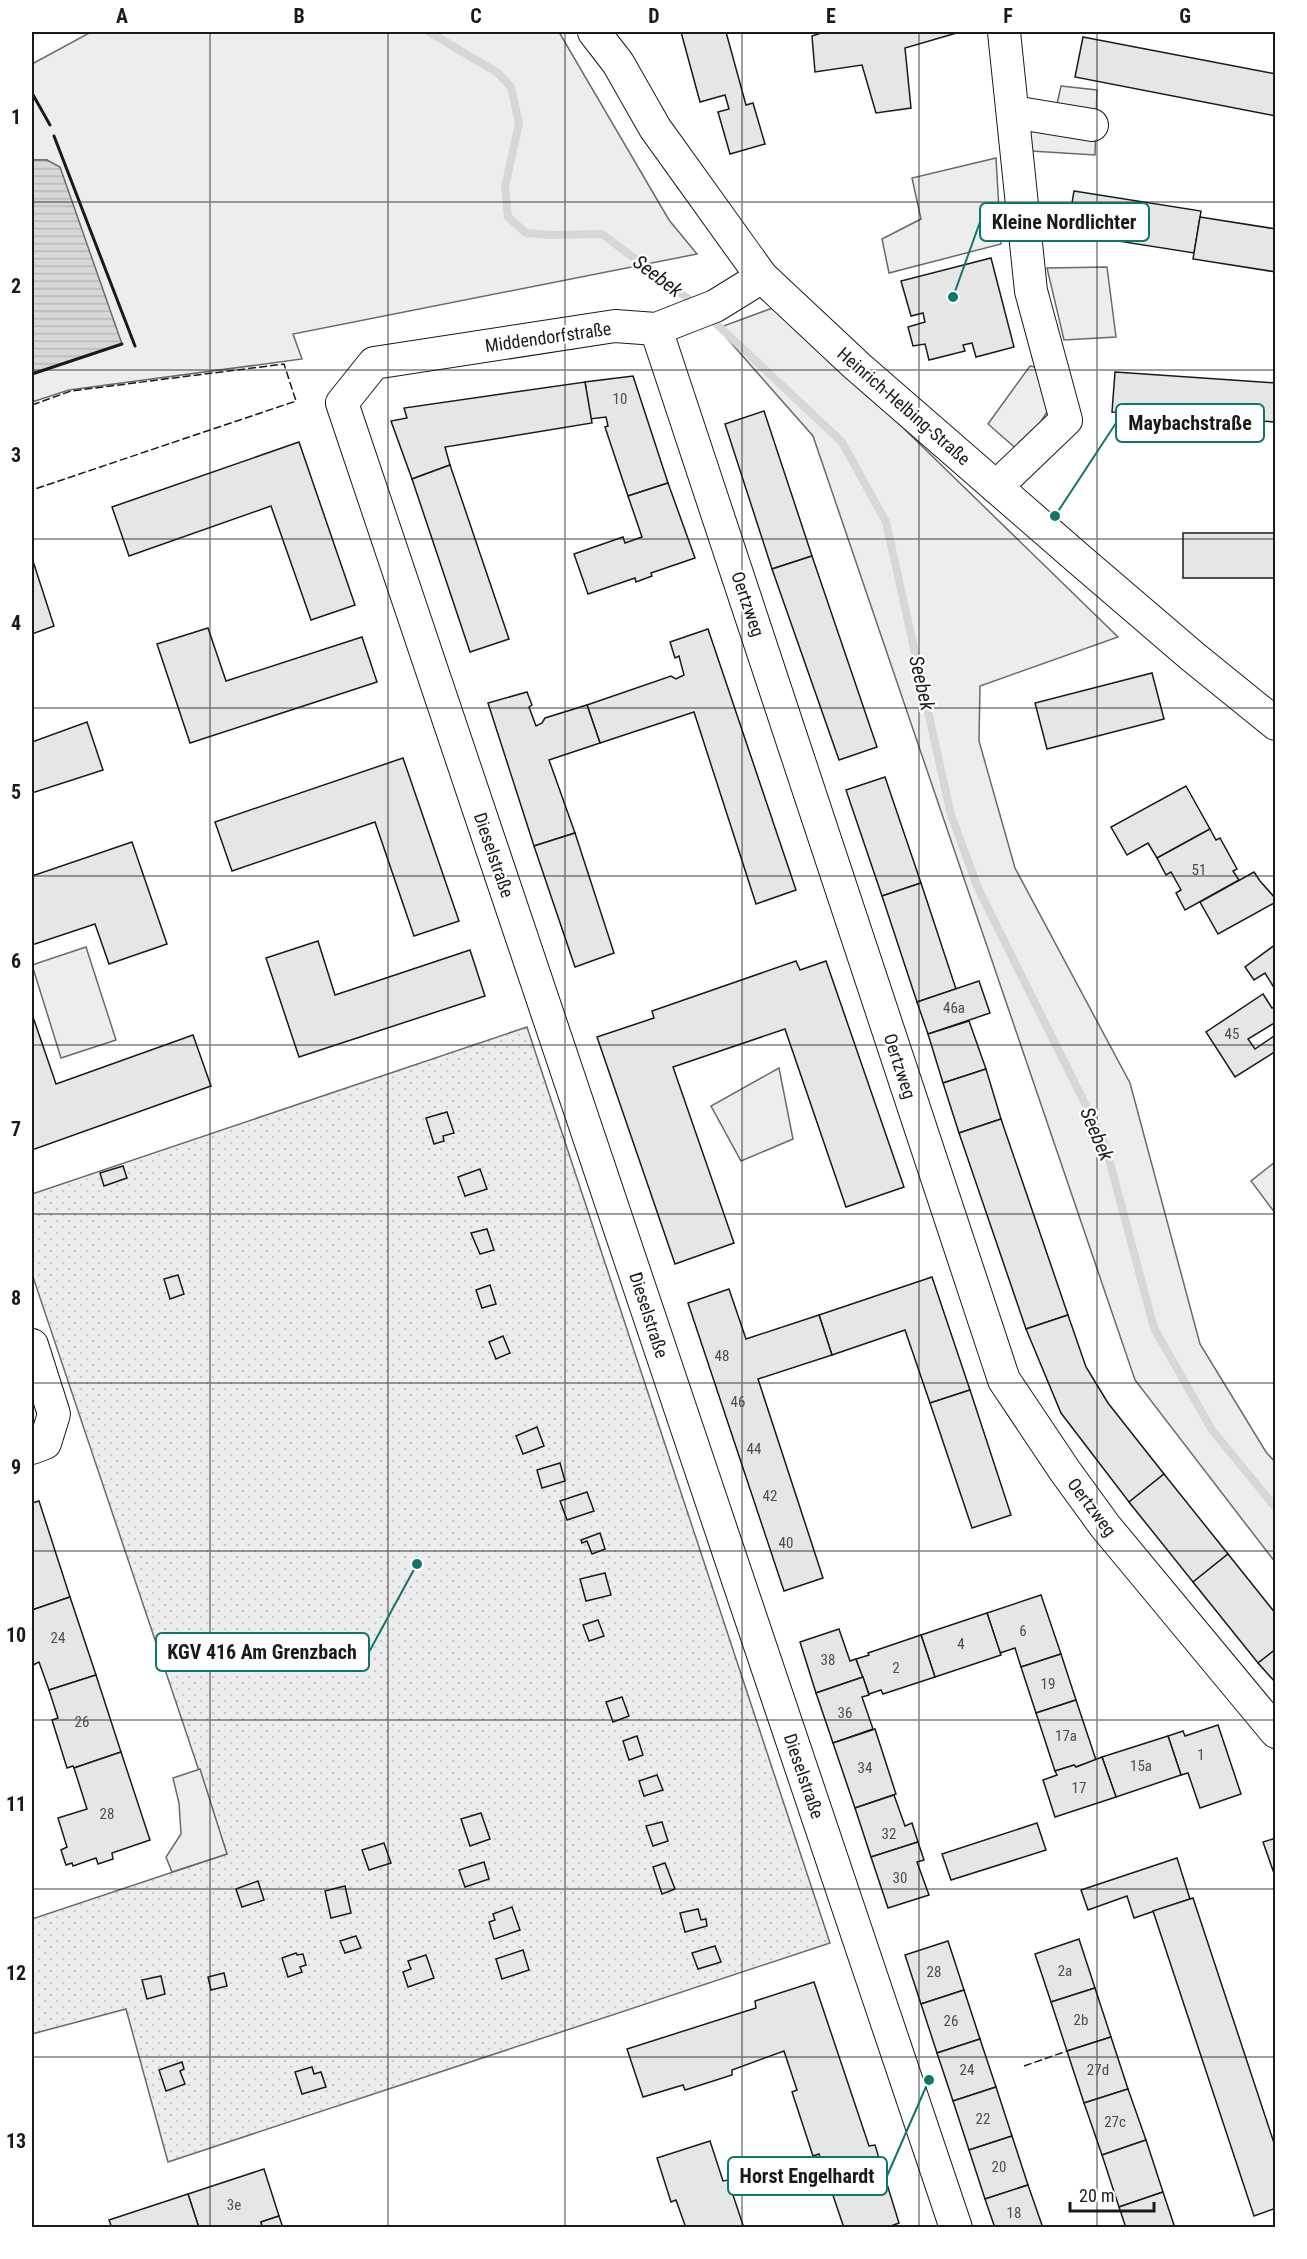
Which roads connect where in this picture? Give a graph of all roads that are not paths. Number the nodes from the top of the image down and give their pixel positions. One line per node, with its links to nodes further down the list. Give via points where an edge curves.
1 (594, 32): 5 (street, Heinrich-Helbing-Straße, via 618,63 655,128)
2 (1004, 32): 3 (street)
3 (1013, 112): 4 (street); 8 (street, via 1031,291 1066,420)
4 (1092, 125)
5 (762, 277): 6 (street, Middendorfstraße, via 715,306); 8 (street, Heinrich-Helbing-Straße)
6 (656, 329): 7 (street, Middendorfstraße, via 615,326 374,363); 12 (street, Oertzweg, via 1004,1380 1105,1526)
7 (342, 403): 13 (street, Dieselstraße)
8 (996, 487): 9 (street, Heinrich-Helbing-Straße)
9 (1275, 724)
10 (32, 1345): 11 (street, via 54,1414)
11 (38, 1445)
12 (1275, 1732)
13 (956, 2228)

